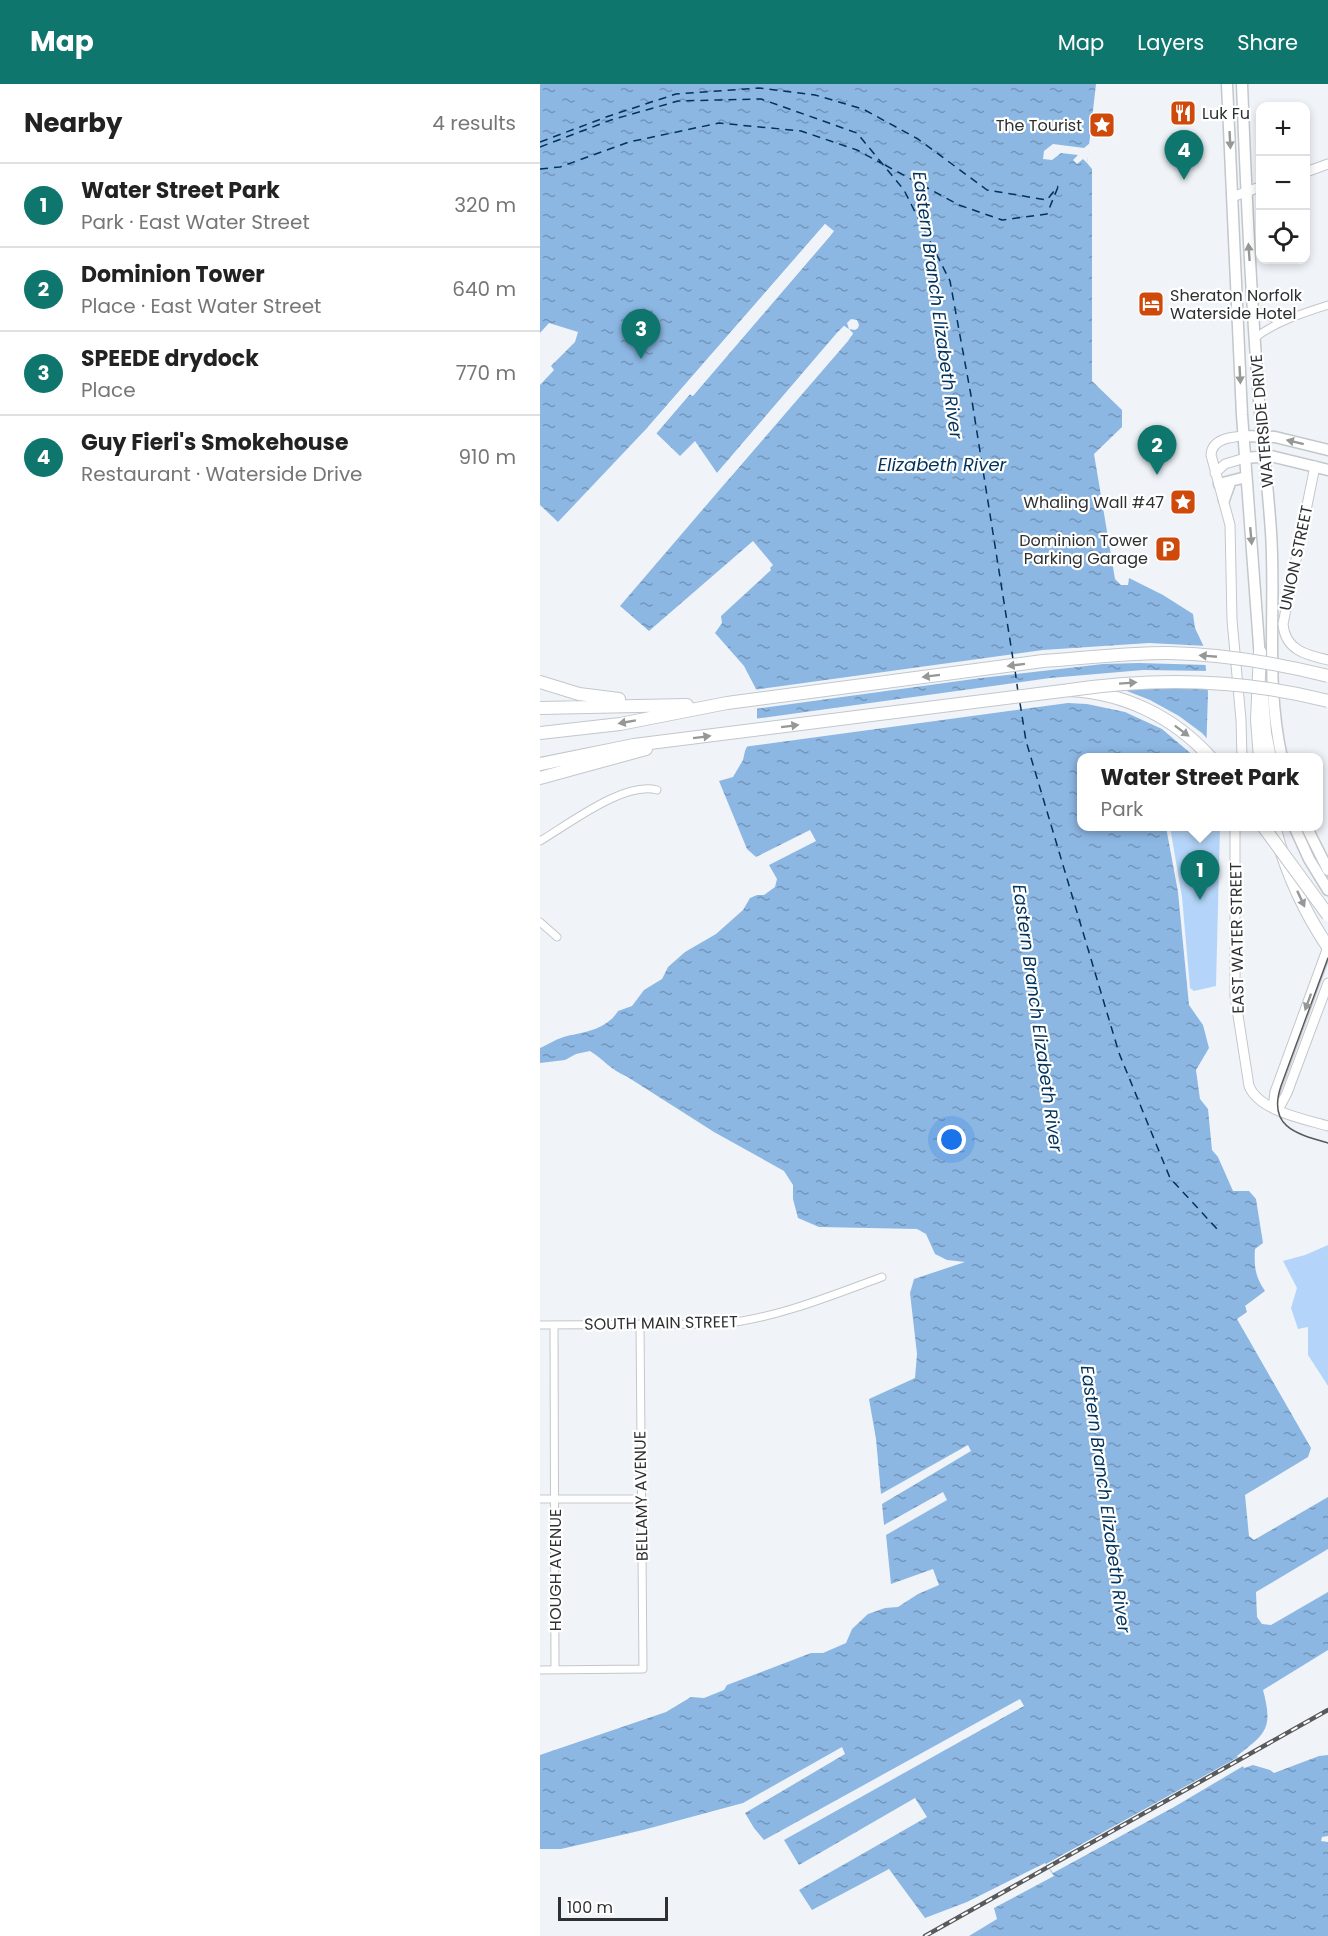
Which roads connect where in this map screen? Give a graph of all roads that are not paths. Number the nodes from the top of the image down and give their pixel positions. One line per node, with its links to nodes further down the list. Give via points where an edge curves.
1 (1227, 84): 7 (main road, WATERSIDE DRIVE, one-way to 7)
2 (1242, 84): 6 (main road, WATERSIDE DRIVE)
3 (1328, 164): 4 (main road)
4 (1310, 170)
5 (1256, 188): 6 (main road)
6 (1246, 192): 7 (main road); 9 (main road, WATERSIDE DRIVE, one-way to 6)
7 (1232, 197): 12 (main road, WATERSIDE DRIVE, one-way to 12)
8 (1328, 305): 10 (street)
9 (1253, 309): 10 (street, via 1275,319); 11 (main road, WATERSIDE DRIVE)
10 (1290, 318): 11 (street)
11 (1255, 338): 13 (main road, WATERSIDE DRIVE)
12 (1244, 436): 13 (main road); 17 (main road, WATERSIDE DRIVE); 21 (main road, via 1223,439 1212,447 1210,459)
13 (1262, 436): 14 (main road, one-way to 13); 15 (main road, WATERSIDE DRIVE)
14 (1328, 450)
15 (1264, 455): 17 (main road); 18 (main road); 38 (main road, WATERSIDE DRIVE, via 1272,543 1274,702)
16 (1328, 457): 18 (main road, via 1319,458)
17 (1245, 458): 20 (main road, WATERSIDE DRIVE); 21 (main road, via 1225,464)
18 (1315, 466): 19 (main road); 24 (main road, UNION STREET, via 1284,629 1298,651)
19 (1328, 470)
20 (1246, 477): 21 (main road); 23 (main road, WATERSIDE DRIVE, one-way to 23)
21 (1221, 480): 22 (main road)
22 (1224, 500): 35 (main road, via 1231,539 1232,621)
23 (1260, 652): 36 (highway); 37 (main road, WATERSIDE DRIVE)
24 (1328, 660)
25 (1328, 676): 29 (highway, one-way to 29, bridge, via 1234,658 1138,654 1043,661)
26 (540, 682): 30 (highway)
27 (1070, 690): 28 (highway, one-way to 28, bridge, via 1126,682 1192,681 1261,688); 33 (highway, one-way to 27); 34 (highway, one-way to 34, bridge, via 1101,693 1130,702 1174,725)
28 (1328, 701)
29 (728, 704): 30 (highway); 32 (highway, one-way to 32, via 620,724)
30 (643, 706): 31 (highway)
31 (540, 708)
32 (540, 733)
33 (671, 741): 39 (highway); 40 (highway)
34 (1206, 753)
35 (1242, 753)
36 (1260, 753)
37 (1270, 753)
38 (1281, 753)
39 (540, 764)
40 (540, 778)
41 (657, 790): 47 (street, via 642,788 621,794)
42 (1235, 831): 55 (main road, EAST WATER STREET, via 1237,1017 1249,1086 1256,1098)
43 (1267, 831): 50 (highway, bridge)
44 (1276, 831): 53 (highway, one-way to 53, via 1294,884)
45 (1296, 831): 49 (main road)
46 (1308, 831): 48 (main road)
47 (540, 841)
48 (1328, 870)
49 (1328, 890)
50 (1328, 915)
51 (540, 922): 52 (street)
52 (556, 938)
53 (1328, 947): 55 (main road, one-way to 55, via 1276,1088)
54 (1328, 983): 55 (main road, via 1287,1093)
55 (1275, 1109): 56 (main road)
56 (1328, 1126)
57 (882, 1277): 58 (street, SOUTH MAIN STREET, via 739,1322)
58 (640, 1324): 60 (street, SOUTH MAIN STREET); 63 (street, BELLAMY AVENUE)
59 (540, 1325): 60 (street, SOUTH MAIN STREET)
60 (554, 1325): 62 (street, HOUGH AVENUE)
61 (540, 1499): 62 (street)
62 (555, 1499): 63 (street); 65 (street, HOUGH AVENUE)
63 (641, 1499): 65 (street, BELLAMY AVENUE, via 643,1669)
64 (540, 1670): 65 (street)
65 (555, 1670)

